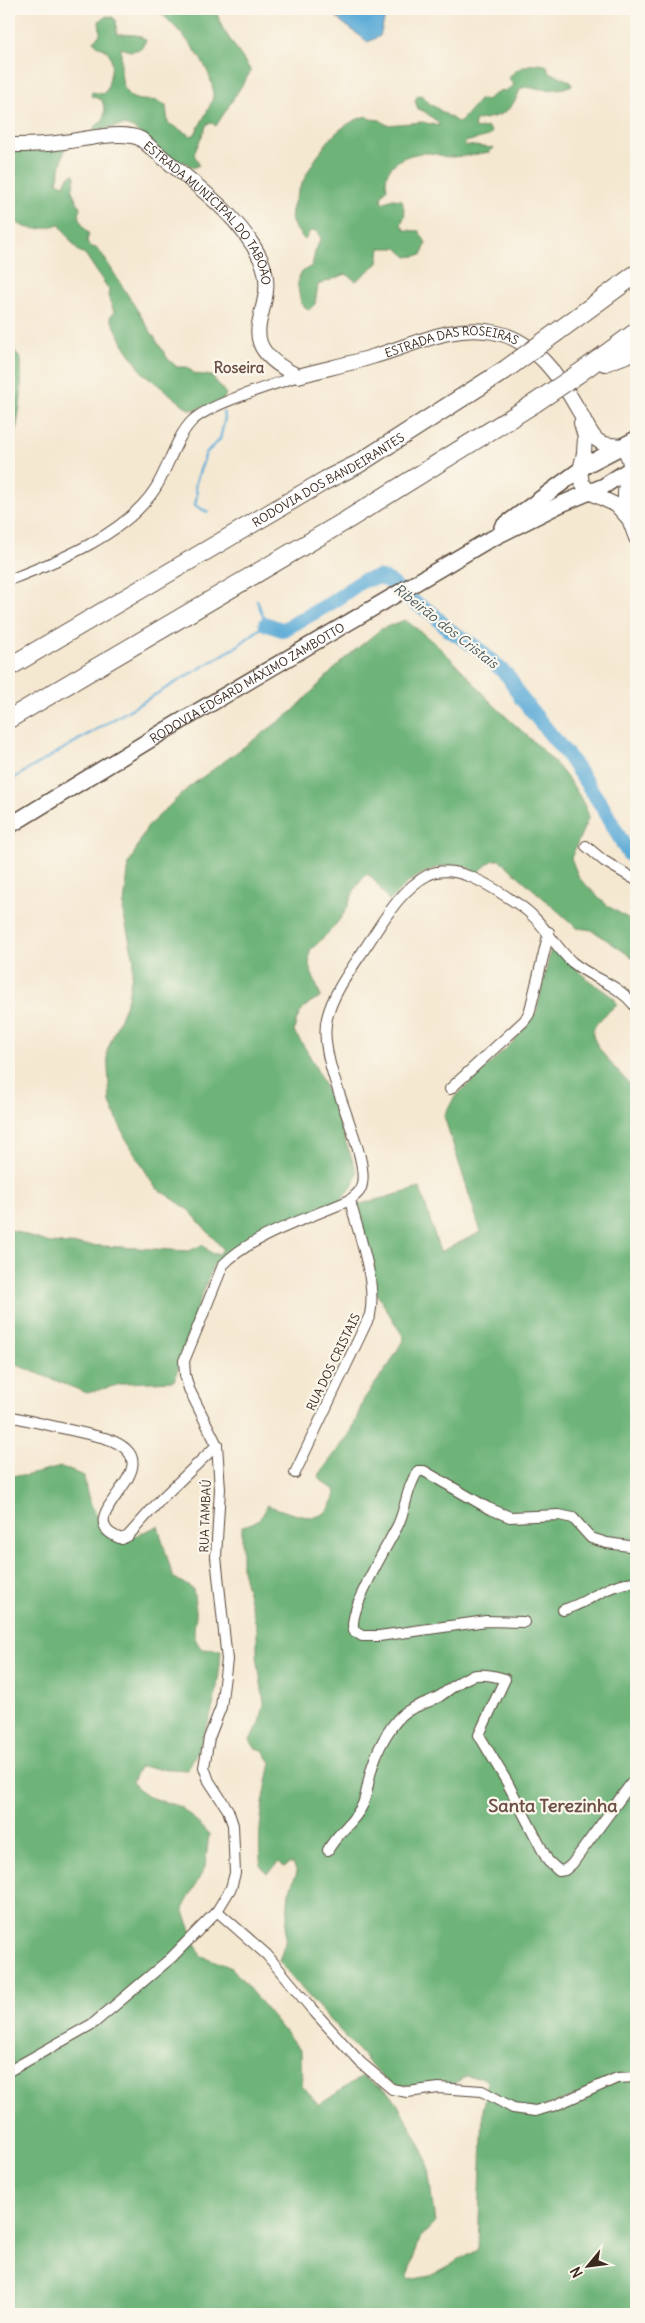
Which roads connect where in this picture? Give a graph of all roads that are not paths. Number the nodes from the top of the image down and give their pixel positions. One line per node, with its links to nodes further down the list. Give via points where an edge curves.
1 (9, 145): 6 (street, ESTRADA MUNICIPAL DO TABOÃO, via 44,145 116,135 133,135 142,139 225,212 260,259 267,277 257,335 261,348 273,362)
2 (636, 274): 17 (highway, RODOVIA DOS BANDEIRANTES, bridge, via 505,370 358,464)
3 (636, 332): 5 (highway)
4 (636, 350): 5 (highway)
5 (579, 373): 18 (highway, bridge, via 347,520)
6 (298, 376): 7 (street, ESTRADA DAS ROSEIRAS, via 375,356 435,335 457,331 494,332 513,339 538,355 557,374); 16 (street, via 214,408 194,420 183,433 146,503 83,548)
7 (578, 408): 9 (street, ESTRADA DAS ROSEIRAS, via 597,440); 11 (street, ESTRADA DAS ROSEIRAS, via 584,437)
8 (636, 439): 9 (main road, RODOVIA EDGARD MÁXIMO ZAMBOTTO)
9 (622, 446): 10 (street); 11 (main road, RODOVIA EDGARD MÁXIMO ZAMBOTTO)
10 (634, 467): 12 (main road, RODOVIA EDGARD MÁXIMO ZAMBOTTO); 13 (street, via 624,494)
11 (580, 470): 12 (street, via 582,483); 15 (main road, RODOVIA EDGARD MÁXIMO ZAMBOTTO)
12 (591, 493): 13 (street, via 612,502); 15 (main road, RODOVIA EDGARD MÁXIMO ZAMBOTTO, via 559,505)
13 (629, 519): 14 (street)
14 (636, 538)
15 (485, 542): 19 (main road, RODOVIA EDGARD MÁXIMO ZAMBOTTO)
16 (9, 580)
17 (9, 666)
18 (9, 719)
19 (9, 826)
20 (586, 846): 21 (street)
21 (636, 880)
22 (549, 932): 23 (street, via 572,962 619,989); 24 (street, via 529,1014); 25 (street, via 524,908 487,884 451,873 430,874 389,910 336,995 327,1019 328,1059 363,1176 360,1191)
23 (636, 1007)
24 (450, 1089)
25 (350, 1200): 27 (street, RUA TAMBAÚ, via 249,1244 223,1264 184,1361 189,1389); 28 (street, RUA DOS CRISTAIS, via 371,1286 370,1315)
26 (9, 1416): 27 (street, via 105,1438 126,1448 133,1464 131,1474 104,1514 107,1529 122,1539)
27 (217, 1445): 35 (street, RUA TAMBAÚ, via 220,1489 216,1557 228,1660 221,1707 209,1738 204,1767 228,1810 236,1855 236,1873)
28 (295, 1472)
29 (636, 1547): 32 (street, via 591,1538 573,1518 559,1515 510,1517 424,1471 418,1471 398,1524 365,1587 352,1623 354,1631 362,1636 379,1636 486,1621)
30 (636, 1582): 31 (street, via 620,1582 580,1605)
31 (563, 1610)
32 (524, 1622)
33 (636, 1777): 34 (street, via 572,1864 559,1872 548,1861 479,1735 505,1680 483,1674 468,1676 439,1696 403,1714 388,1733 372,1769 363,1804)
34 (328, 1850)
35 (218, 1911): 36 (street, RUA TAMBAÚ, via 171,1958 94,2023); 37 (street, via 267,1955 360,2062 392,2088 407,2092 439,2088 482,2092 513,2108 535,2111 617,2078)
36 (9, 2071)
37 (636, 2078)

